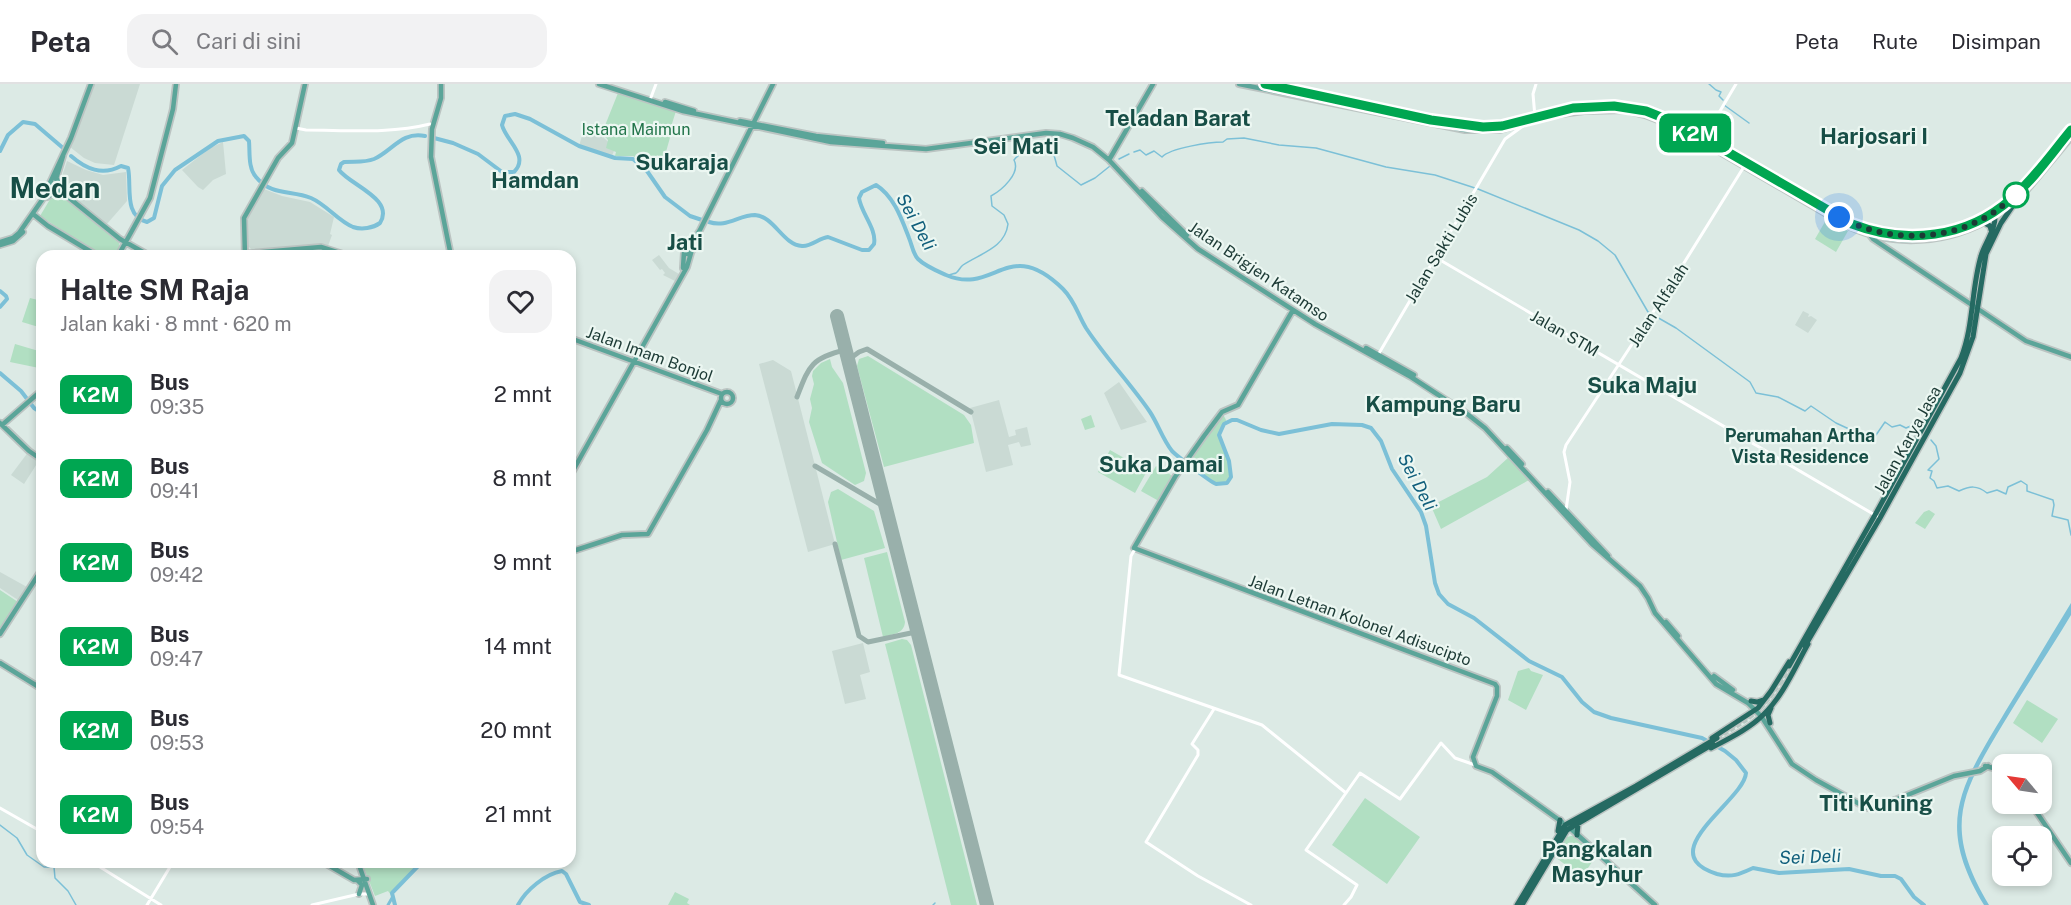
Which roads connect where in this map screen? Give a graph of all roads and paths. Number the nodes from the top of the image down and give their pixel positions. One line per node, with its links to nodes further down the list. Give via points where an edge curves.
1 (91, 84): 29 (main road)
2 (176, 84): 44 (main road, via 152,192)
3 (305, 84): 22 (main road)
4 (439, 84): 21 (main road)
5 (599, 84): 14 (main road, Jalan Brigjen Katamso)
6 (609, 84): 14 (main road, Jalan Brigjen Katamso)
7 (656, 84): 14 (street)
8 (775, 84): 16 (main road)
9 (1153, 84): 30 (main road)
10 (1239, 84): 23 (main road, via 1446,127)
11 (1264, 84): 17 (main road, via 1465,126 1499,127)
12 (1536, 84): 17 (street)
13 (1736, 84): 27 (street)
14 (651, 99): 18 (main road, Jalan Brigjen Katamso)
15 (1646, 113): 17 (main road, via 1593,106); 19 (main road, via 1593,110); 27 (main road, via 1670,119); 31 (main road)
16 (759, 116): 18 (main road); 20 (main road); 20 (main road)
17 (1535, 117)
18 (744, 123): 20 (main road, Jalan Brigjen Katamso); 25 (main road)
19 (1527, 123): 23 (main road); 28 (street, Jalan Sakti Lubis)
20 (756, 126): 25 (main road); 30 (main road, Jalan Brigjen Katamso, via 816,136 938,146 1061,131 1090,143)
21 (430, 127): 22 (street); 56 (main road, via 429,163)
22 (294, 128): 33 (main road, via 290,143)
23 (1500, 130): 28 (street)
24 (2071, 130): 37 (highway)
25 (750, 134): 57 (main road)
26 (2071, 137): 36 (highway)
27 (1704, 138): 31 (main road)
28 (1505, 139): 58 (street, Jalan Sakti Lubis)
29 (64, 155): 32 (main road); 35 (main road)
30 (1112, 162): 59 (main road, Jalan Brigjen Katamso, via 1189,242)
31 (1745, 165): 42 (main road, via 1828,216); 66 (street, Jalan Alfalah)
32 (56, 177): 34 (main road); 35 (main road)
33 (258, 191): 47 (main road, via 244,218); 51 (main road, via 242,222)
34 (63, 193): 35 (main road, via 57,191); 44 (main road)
35 (46, 197): 38 (main road)
36 (2014, 204): 37 (highway); 40 (highway, Jalan Karya Jasa)
37 (1997, 213): 39 (main road); 40 (highway); 41 (highway, Jalan Karya Jasa); 42 (main road, via 1941,234)
38 (34, 215): 45 (main road, via 20,236); 48 (main road)
39 (1985, 223): 41 (highway); 43 (main road, via 1929,240)
40 (2001, 223): 60 (highway, Jalan Karya Jasa, via 1986,254)
41 (1991, 230): 60 (highway, Jalan Karya Jasa, via 1979,264)
42 (1869, 232): 43 (main road); 46 (main road)
43 (1887, 238): 46 (main road)
44 (126, 242): 49 (main road); 50 (main road)
45 (0, 244)
46 (1883, 246): 60 (main road)
47 (246, 247): 52 (main road); 53 (main road)
48 (89, 250)
49 (121, 250)
50 (140, 250)
51 (244, 250)
52 (245, 250)
53 (250, 250)
54 (288, 250): 55 (main road)
55 (330, 250)
56 (449, 250)
57 (690, 250): 65 (main road, via 687,267); 65 (main road, via 684,249 683,269)
58 (1435, 257): 63 (street, Jalan Sakti Lubis); 66 (street, Jalan STM)
59 (1240, 275): 61 (main road, Jalan Brigjen Katamso); 63 (main road, Jalan Brigjen Katamso)
60 (1975, 307): 64 (main road, via 2031,343); 72 (highway, Jalan Karya Jasa, via 1966,346)
61 (1293, 310): 63 (main road, Jalan Brigjen Katamso); 73 (main road, via 1238,405 1222,412 1190,456)
62 (576, 341): 65 (main road, Jalan Imam Bonjol)
63 (1378, 355): 71 (main road, Jalan Brigjen Katamso, via 1479,419)
64 (2071, 357)
65 (633, 363): 70 (main road); 74 (main road, Jalan Imam Bonjol, via 723,399 646,535 622,535)
66 (1619, 364): 71 (street, Jalan Alfalah, via 1565,447 1570,482); 72 (street, Jalan STM)
67 (36, 395): 68 (main road)
68 (1, 424): 69 (main road)
69 (36, 456)
70 (576, 463)
71 (1565, 513): 83 (main road, Jalan Brigjen Katamso, via 1642,588 1655,613 1685,647 1720,682)
72 (1877, 517): 76 (highway, Jalan Karya Jasa)
73 (1135, 548): 84 (street, via 1119,675); 92 (main road, Jalan Letnan Kolonel Adisucipto, via 1495,684 1497,696)
74 (576, 550)
75 (36, 578): 77 (main road)
76 (1823, 610): 79 (highway, Jalan Karya Jasa); 81 (highway); 82 (highway)
77 (0, 634)
78 (0, 665): 80 (main road)
79 (1790, 667)
80 (36, 686)
81 (1772, 691): 83 (highway, via 1760,702); 85 (highway)
82 (1774, 701): 86 (highway); 88 (highway)
83 (1749, 702): 85 (main road, Jalan Brigjen Katamso); 87 (highway, via 1749,710)
84 (1214, 709): 97 (street, via 1269,730); 120 (street, via 1192,744 1198,755 1146,842)
85 (1757, 709): 86 (main road, Jalan Brigjen Katamso); 87 (highway)
86 (1762, 715): 88 (main road, Jalan Brigjen Katamso); 89 (highway)
87 (1738, 722): 90 (highway)
88 (1768, 723): 89 (highway); 95 (main road, Jalan Brigjen Katamso, via 1792,764 1870,809 1933,783)
89 (1750, 724): 90 (highway)
90 (1716, 740): 91 (highway)
91 (1705, 747): 96 (highway); 96 (highway)
92 (1473, 757): 93 (street); 94 (main road)
93 (1467, 763): 94 (street); 97 (street, via 1452,756 1441,743 1401,798 1361,773)
94 (1476, 766): 101 (main road, via 1492,771)
95 (1992, 767)
96 (1656, 777): 100 (highway)
97 (1346, 793): 121 (street, via 1306,850 1357,885)
98 (0, 808): 102 (street)
99 (2038, 814): 105 (main road)
100 (1575, 823): 101 (highway); 101 (highway); 103 (highway)
101 (1564, 824): 103 (main road); 104 (highway); 104 (highway)
102 (36, 829)
103 (1576, 834): 104 (highway); 124 (main road)
104 (1560, 835): 122 (highway); 123 (highway)
105 (2071, 863)
106 (102, 868): 115 (street)
107 (169, 868): 115 (street)
108 (335, 868): 111 (main road, via 356,879)
109 (335, 868): 112 (main road)
110 (361, 868): 111 (main road)
111 (365, 879): 112 (main road); 113 (street); 114 (main road); 119 (main road)
112 (357, 881): 113 (main road, via 362,885)
113 (359, 894): 114 (street); 118 (street)
114 (369, 894): 119 (main road)
115 (151, 899): 116 (street); 117 (street)
116 (147, 905)
117 (161, 905)
118 (312, 905)
119 (375, 905)
120 (1251, 905)
121 (1344, 905)
122 (1517, 905)
123 (1522, 905)
124 (1655, 905)

